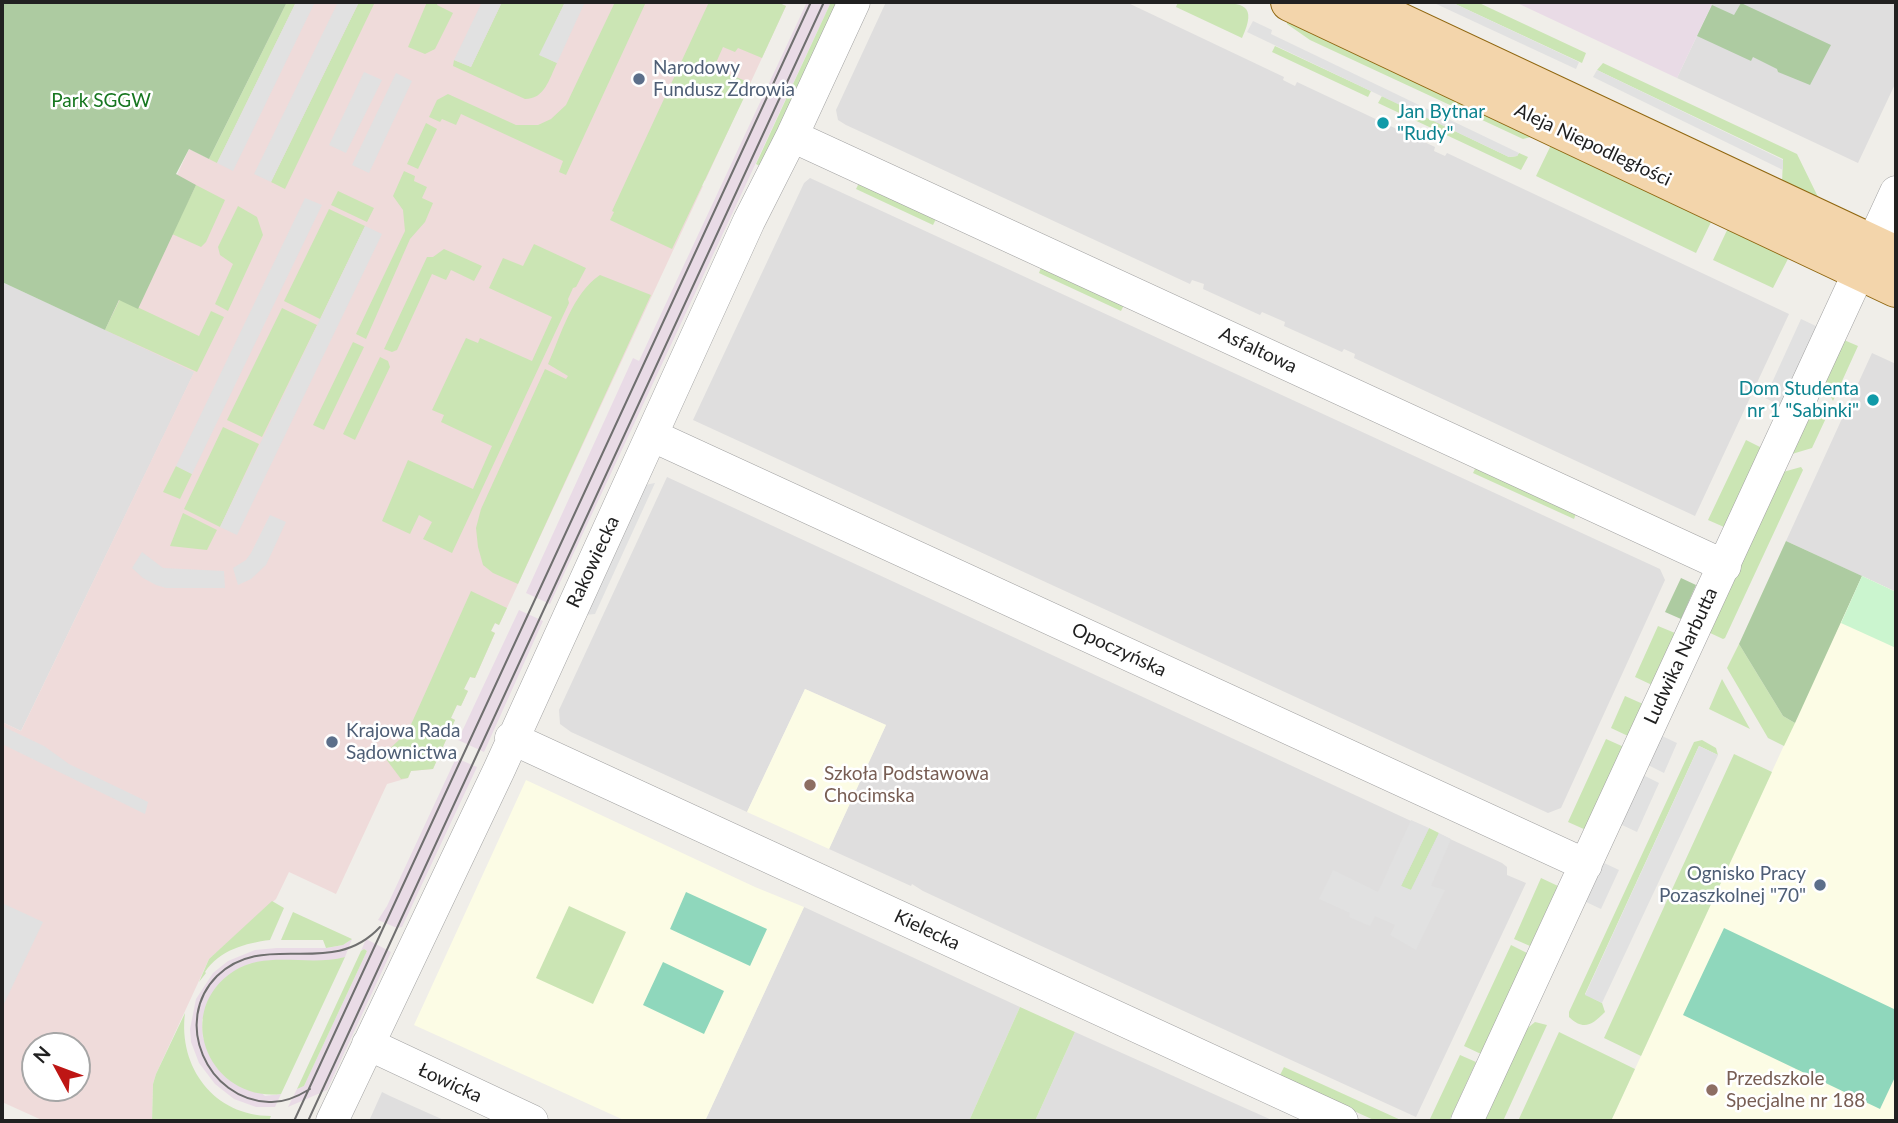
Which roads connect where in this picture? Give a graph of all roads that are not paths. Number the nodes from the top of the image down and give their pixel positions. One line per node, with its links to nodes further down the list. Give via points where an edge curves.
1 (854, 2): 4 (street, Rakowiecka)
2 (1290, 2): 6 (main road, Aleja Niepodległości)
3 (1357, 2): 6 (main road, Aleja Niepodległości)
4 (792, 136): 8 (street, Rakowiecka); 9 (street, Asfaltowa)
5 (1896, 192): 6 (street, Ludwika Narbutta)
6 (1876, 256): 7 (main road, Aleja Niepodległości); 9 (street, Ludwika Narbutta)
7 (1896, 288)
8 (653, 436): 10 (street, Rakowiecka); 11 (street, Opoczyńska)
9 (1725, 566): 11 (street, Ludwika Narbutta)
10 (511, 738): 12 (street, Rakowiecka); 15 (street, Kielecka)
11 (1586, 864): 16 (street, Ludwika Narbutta)
12 (368, 1044): 13 (street, Rakowiecka); 14 (street, Łowicka)
13 (332, 1121)
14 (532, 1121)
15 (1342, 1121)
16 (1467, 1121)

